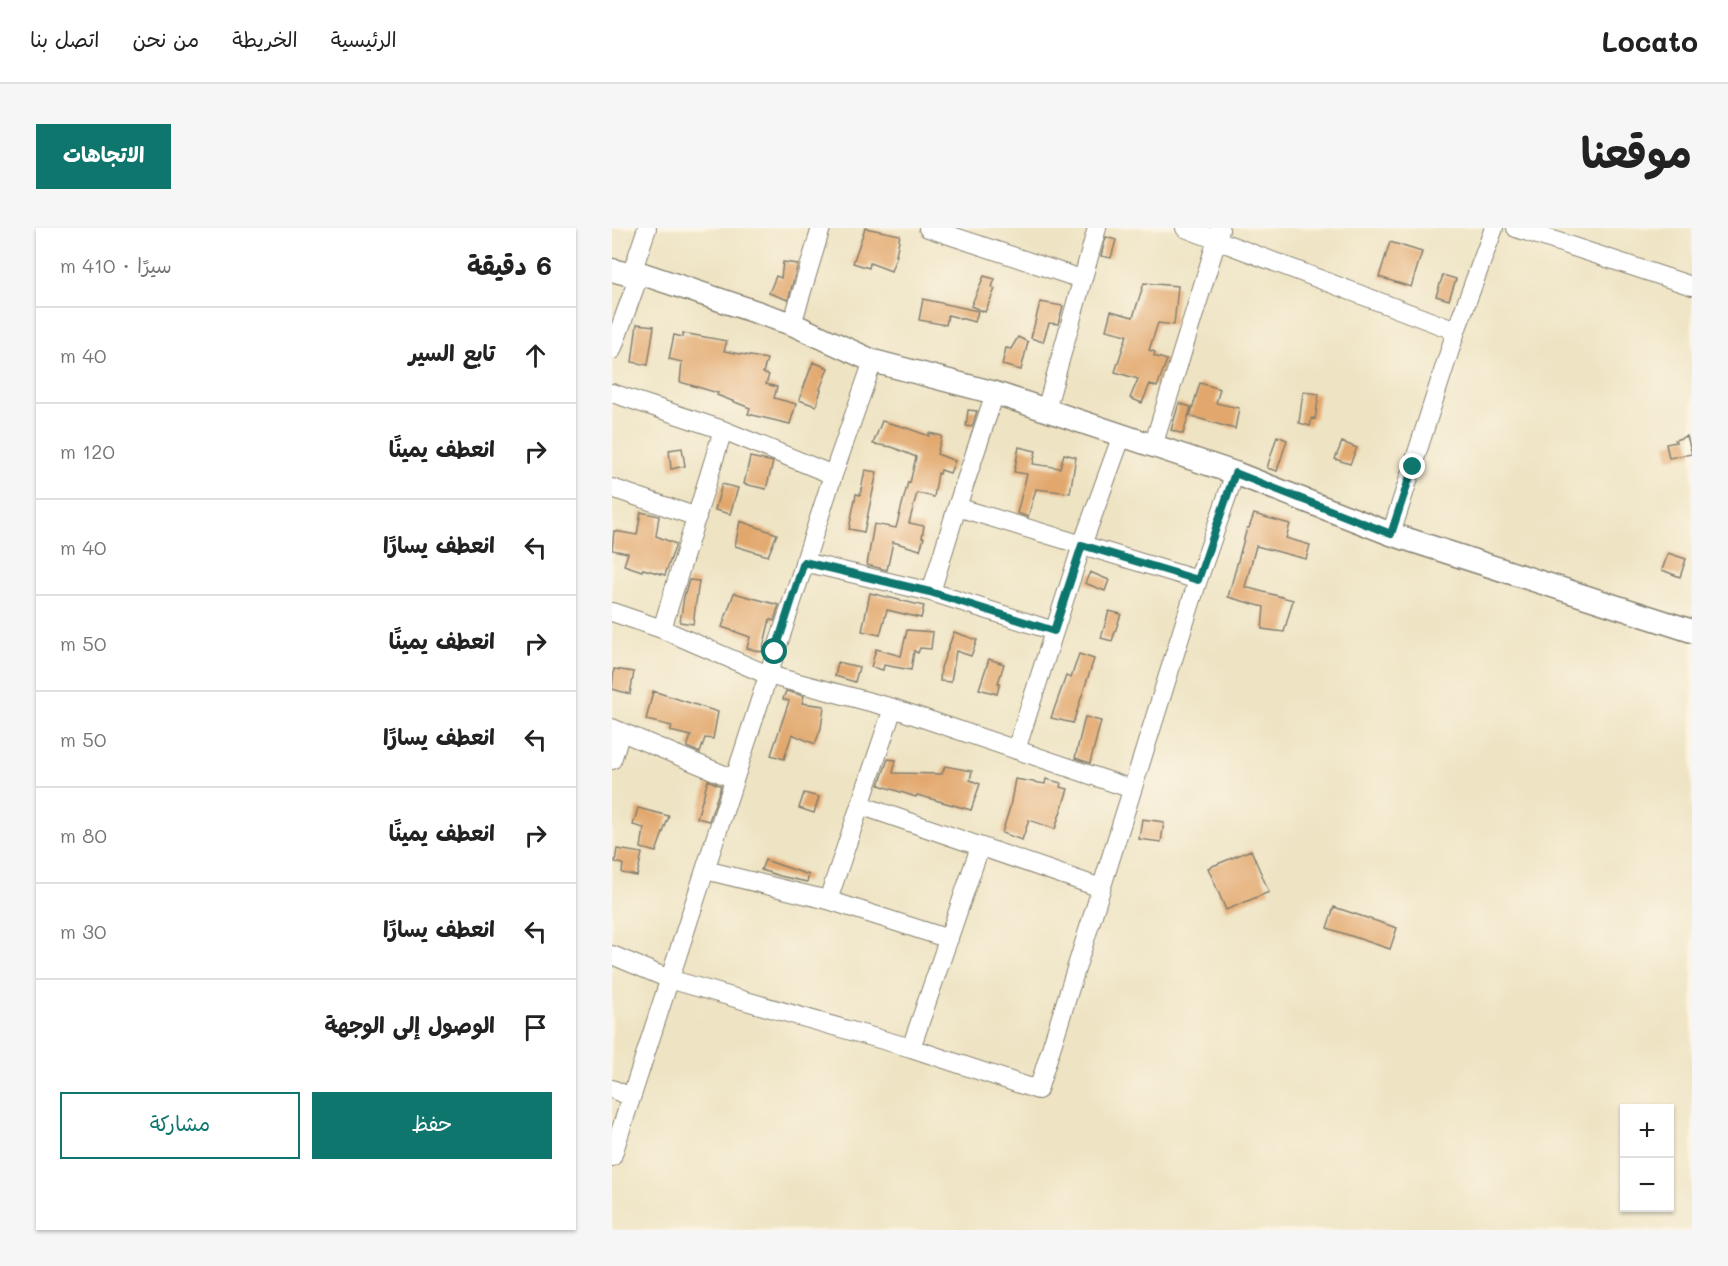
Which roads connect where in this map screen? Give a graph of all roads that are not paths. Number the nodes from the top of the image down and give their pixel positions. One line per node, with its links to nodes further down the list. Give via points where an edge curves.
1 (647, 228): 10 (street)
2 (821, 228): 13 (street)
3 (928, 228): 8 (street)
4 (1096, 228): 11 (street)
5 (1185, 228): 9 (street)
6 (1494, 228): 14 (street)
7 (1516, 228): 12 (street)
8 (958, 233): 11 (street)
9 (1219, 234): 14 (street); 22 (street)
10 (628, 273): 13 (street); 15 (street)
11 (1082, 279): 19 (street)
12 (1692, 286)
13 (792, 324): 16 (street)
14 (1456, 331): 28 (street)
15 (612, 350)
16 (873, 361): 18 (street); 24 (street)
17 (612, 393): 20 (street)
18 (995, 393): 19 (street); 26 (street)
19 (1046, 410): 21 (street)
20 (723, 430): 24 (street); 27 (street)
21 (1122, 435): 22 (street); 29 (street)
22 (1153, 446): 23 (street)
23 (1235, 473): 28 (street); 31 (street)
24 (832, 475): 30 (street)
25 (612, 488): 27 (street)
26 (957, 507): 29 (street); 32 (street)
27 (697, 517): 34 (street)
28 (1391, 534): 36 (street)
29 (1082, 545): 31 (street); 35 (street)
30 (804, 562): 32 (street); 37 (street)
31 (1198, 580): 43 (street)
32 (930, 592): 35 (street)
33 (612, 612): 34 (street)
34 (662, 629): 37 (street)
35 (1054, 631): 40 (street)
36 (1692, 631)
37 (768, 675): 38 (street); 42 (street)
38 (894, 708): 40 (street); 44 (street)
39 (617, 730): 41 (street); 42 (street)
40 (1016, 750): 43 (street)
41 (612, 760)
42 (734, 779): 46 (street)
43 (1132, 789): 47 (street)
44 (860, 805): 45 (street); 48 (street)
45 (980, 846): 47 (street); 49 (street)
46 (705, 870): 48 (street); 51 (street)
47 (1101, 888): 52 (street, via 1038,1090)
48 (828, 900): 49 (street)
49 (949, 939): 52 (street)
50 (612, 955): 51 (street)
51 (669, 979): 52 (street); 54 (street)
52 (911, 1048)
53 (612, 1089): 54 (street)
54 (631, 1097): 55 (street)
55 (612, 1157)

